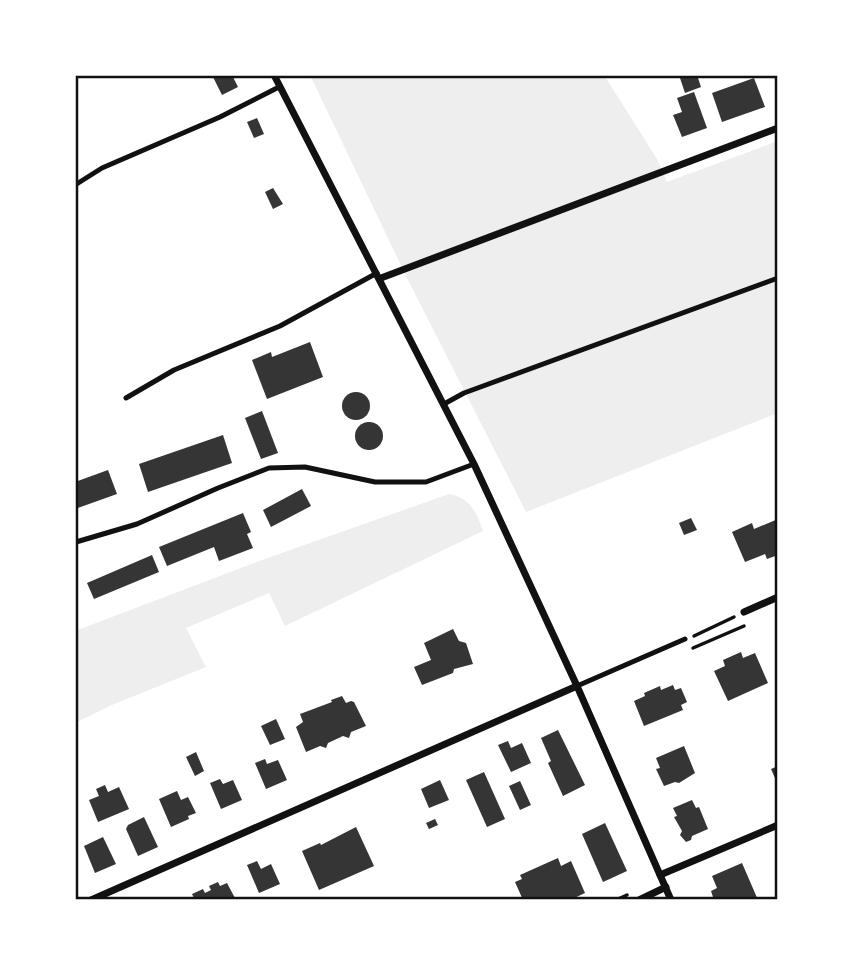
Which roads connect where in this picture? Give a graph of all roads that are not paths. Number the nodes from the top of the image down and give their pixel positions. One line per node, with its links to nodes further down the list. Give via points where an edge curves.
1 (274, 75): 2 (street)
2 (279, 87): 4 (lane, via 102,168); 5 (street)
3 (778, 128): 5 (street)
4 (75, 185)
5 (379, 276): 7 (lane, via 280,326 174,370); 8 (street)
6 (778, 278): 8 (lane)
7 (126, 398)
8 (444, 404): 9 (street)
9 (474, 464): 10 (lane, via 426,482 375,482 305,467 269,468 137,524); 14 (street)
10 (76, 542)
11 (778, 597): 12 (street)
12 (744, 612)
13 (685, 639): 14 (lane)
14 (577, 686): 16 (street); 18 (street)
15 (778, 825): 16 (street)
16 (660, 875): 17 (street)
17 (666, 887): 19 (street); 20 (street)
18 (91, 900)
19 (639, 900)
20 (671, 900)

